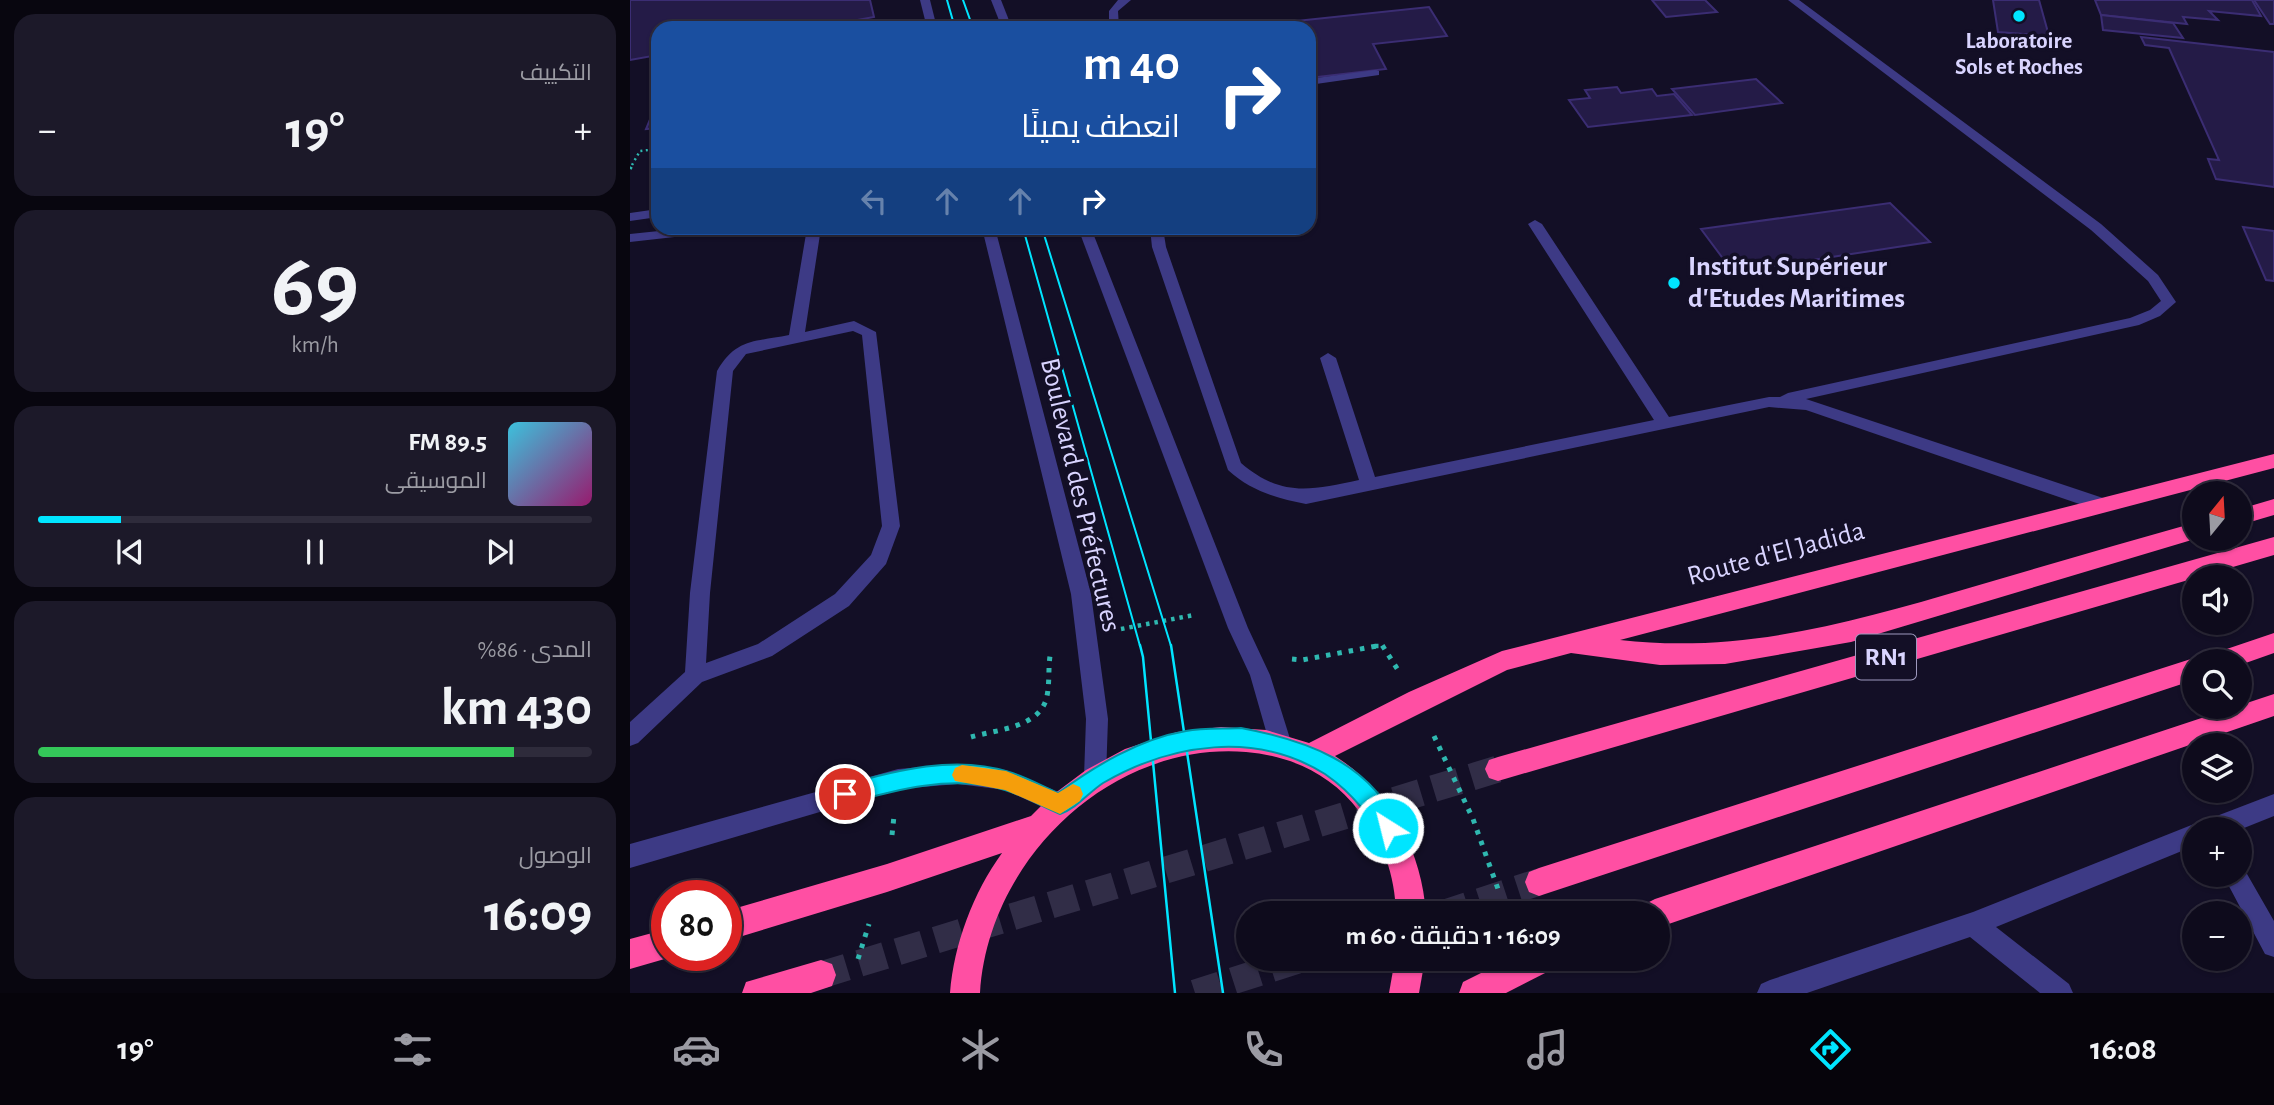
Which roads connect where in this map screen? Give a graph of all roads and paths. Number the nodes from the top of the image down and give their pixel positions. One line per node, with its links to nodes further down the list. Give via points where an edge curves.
1 (925, 0): 5 (street)
2 (996, 0): 6 (street)
3 (1126, 0): 7 (street, via 1114,7)
4 (1793, 0): 23 (street, via 2095,227 2153,278 2169,302 2134,322)
5 (930, 21)
6 (1004, 21)
7 (1112, 21)
8 (1375, 73): 9 (street)
9 (1316, 81)
10 (651, 150): 11 (path, via 640,151)
11 (630, 169)
12 (651, 214): 13 (street)
13 (630, 217)
14 (1535, 224): 24 (street)
15 (657, 235): 20 (street)
16 (813, 235): 21 (street)
17 (990, 235): 42 (street, Boulevard des Préfectures, via 1081,594 1097,719)
18 (1087, 235): 39 (street, via 1260,675)
19 (1157, 235): 26 (street, via 1234,466 1251,482 1306,497)
20 (630, 238)
21 (796, 339): 36 (street, via 741,350 725,371); 36 (street, via 854,326 869,332 891,526 879,559 842,600 765,650)
22 (1328, 358): 26 (street)
23 (1769, 402): 24 (street); 27 (street, via 1807,405)
24 (1664, 422): 26 (street)
25 (2273, 461): 27 (highway, Route d'El Jadida)
26 (1369, 485)
27 (2100, 504): 32 (highway, Route d'El Jadida)
28 (2274, 507): 29 (highway)
29 (2252, 513)
30 (2182, 535): 32 (highway, via 1851,632 1725,654 1660,655)
31 (2274, 546): 41 (highway, RN1)
32 (1566, 643): 40 (highway, Route d'El Jadida, via 1502,662 1418,699)
33 (2274, 643): 34 (highway)
34 (2252, 650)
35 (2182, 673): 49 (highway)
36 (695, 676): 38 (street)
37 (2274, 705): 52 (highway)
38 (630, 736)
39 (1281, 744): 40 (highway); 42 (highway, via 1241,737 1186,740 1151,750)
40 (1311, 755): 51 (highway, via 1341,773 1367,798 1388,828 1404,864)
41 (1498, 769)
42 (1095, 777): 43 (highway)
43 (1060, 804): 46 (highway); 48 (street, via 1006,780 958,774 898,779)
44 (2274, 805): 45 (street)
45 (2243, 817)
46 (1037, 827): 53 (highway); 62 (highway, via 989,900 974,941)
47 (2182, 840): 54 (street)
48 (630, 856)
49 (1539, 882)
50 (2242, 887): 55 (street)
51 (1409, 901)
52 (1670, 909)
53 (742, 921)
54 (1973, 924): 65 (street); 66 (street)
55 (2274, 945)
56 (651, 948): 57 (highway)
57 (630, 954)
58 (1408, 971): 63 (highway)
59 (1517, 971): 64 (highway)
60 (821, 975): 61 (highway)
61 (757, 993)
62 (965, 993)
63 (1404, 993)
64 (1474, 993)
65 (1770, 993)
66 (2060, 993)

